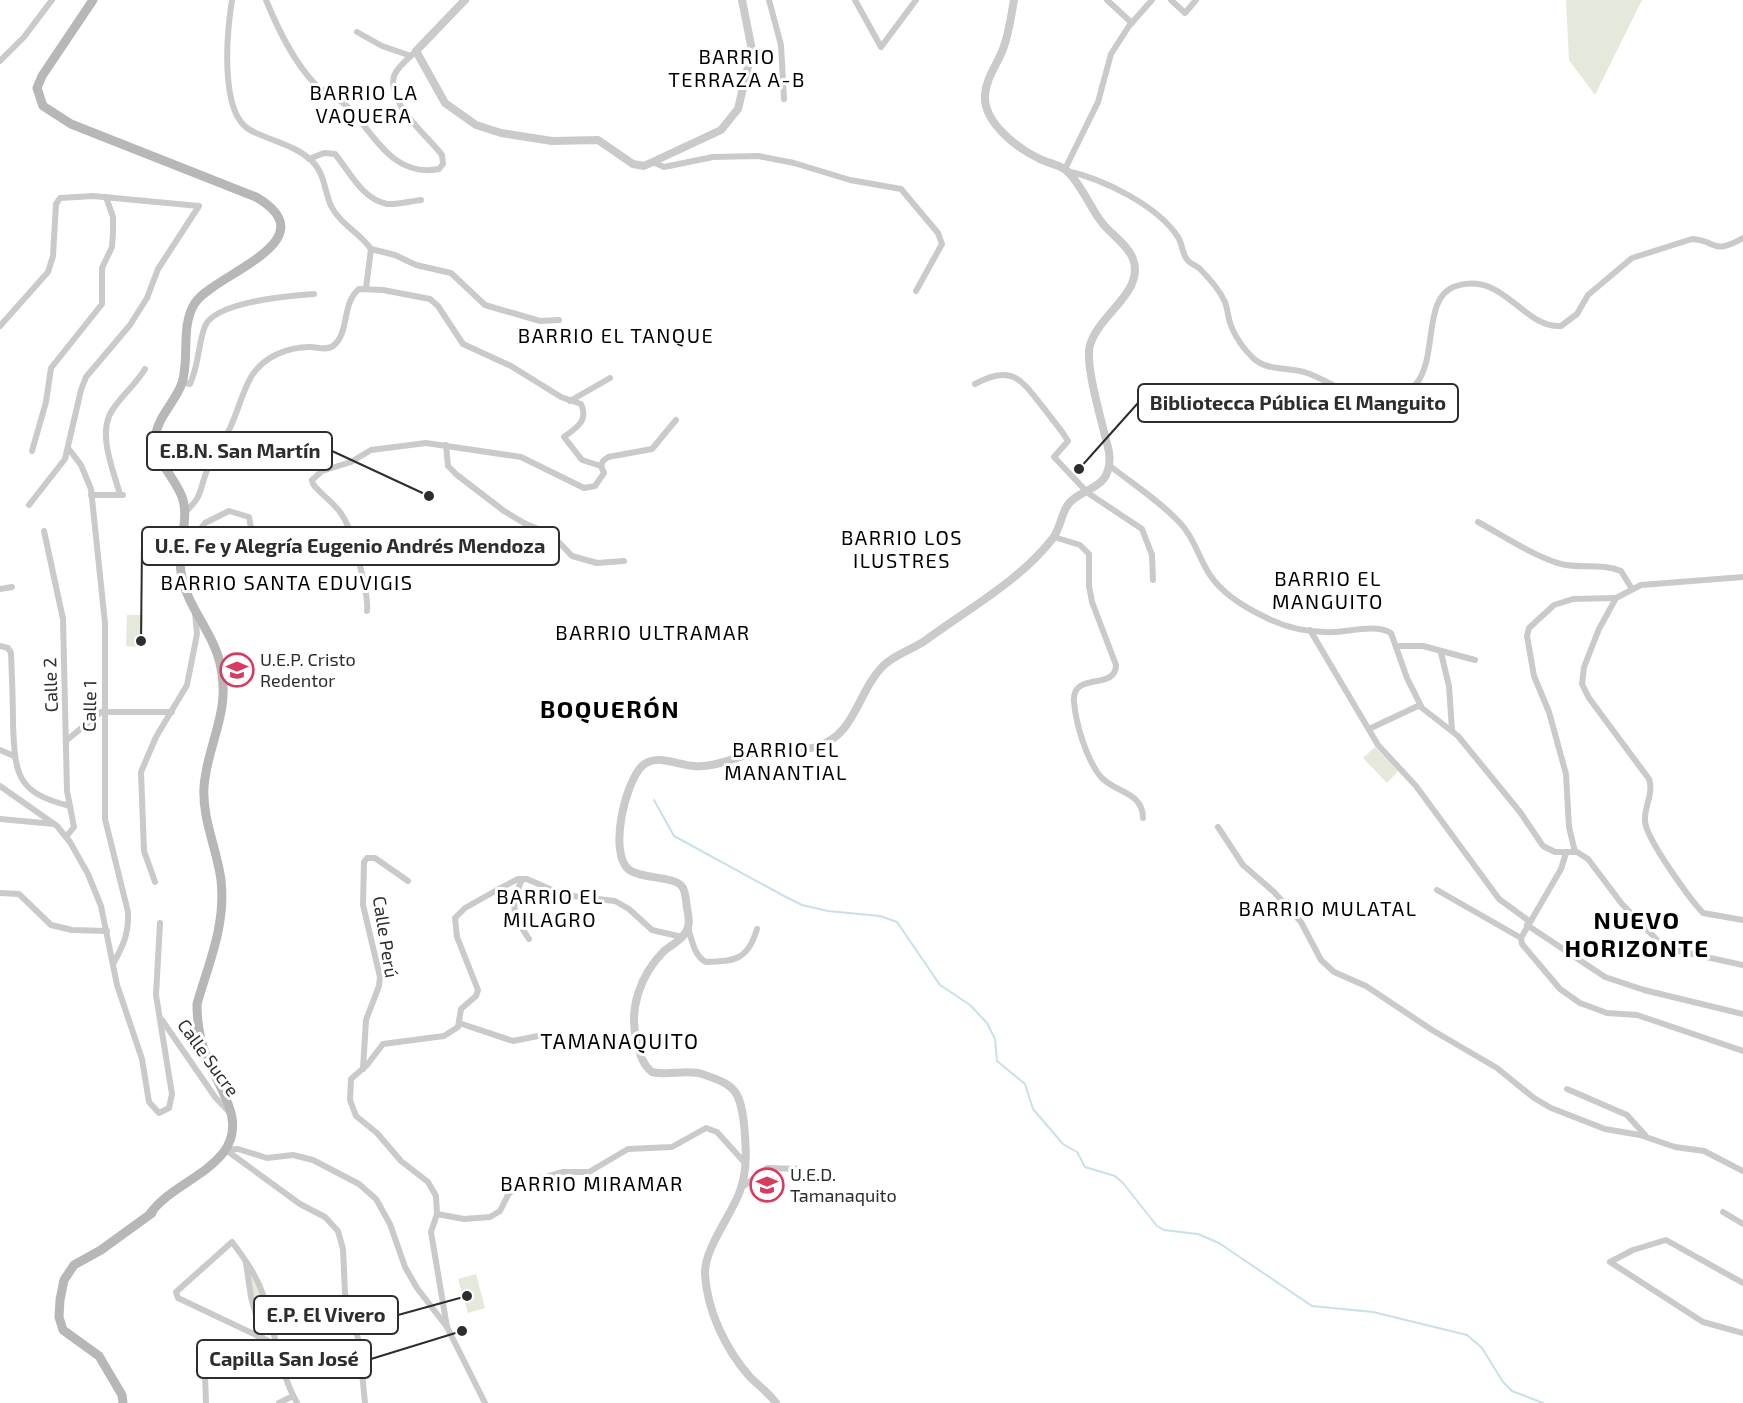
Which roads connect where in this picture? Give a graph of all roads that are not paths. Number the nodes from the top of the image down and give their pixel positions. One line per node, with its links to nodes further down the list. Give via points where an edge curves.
1 (52, 0): 18 (street)
2 (93, 0): 34 (main road, via 42,76 37,88 43,106 71,124 256,197 277,215 279,233 267,254 212,288 192,308)
3 (232, 0): 20 (street, via 229,76 236,117 250,130 291,146)
4 (266, 0): 17 (street, via 293,54 320,88 349,108 392,158 408,167 439,170 442,155 398,100 395,74)
5 (465, 0): 17 (street)
6 (742, 0): 21 (street, via 752,50 738,109 721,130)
7 (769, 0): 19 (street, via 781,45)
8 (855, 0): 9 (street, via 881,47)
9 (916, 0)
10 (1014, 0): 22 (street, via 1004,47 986,87 985,104 991,118 1018,146)
11 (1107, 0): 15 (street)
12 (1152, 0): 15 (street)
13 (1171, 0): 14 (street, via 1185,13)
14 (1196, 0)
15 (1132, 23): 22 (street, via 1107,65 1098,102)
16 (357, 32): 17 (street, via 382,46)
17 (413, 54): 21 (street, via 445,103 476,125 552,141 598,140 633,164)
18 (0, 61)
19 (784, 99)
20 (309, 159): 24 (street, via 324,153 335,154 358,184 385,203); 26 (street, via 322,176 332,207)
21 (655, 163): 28 (street, via 663,168 714,157 758,156 901,189 932,225 942,244)
22 (1066, 170): 25 (street, via 1113,186 1167,224 1179,239 1186,259 1199,268 1224,300 1232,328 1260,364 1304,372 1370,398 1396,397 1420,379 1428,364 1430,325 1450,289 1477,284 1490,287 1543,322 1562,326 1577,314 1588,295 1632,258 1692,239 1727,247); 42 (street, via 1102,223 1130,254 1134,266 1127,294 1099,325 1089,347)
23 (106, 197): 31 (street, via 66,196 57,200 52,265); 39 (street, via 199,206 158,269 147,298 130,325 86,377); 40 (street, via 113,232 112,247 102,268 102,304 51,368)
24 (421, 200)
25 (1743, 238)
26 (371, 249): 27 (street); 30 (street, via 451,273 485,305 540,321)
27 (366, 288): 36 (street, via 430,299 463,344 511,366); 46 (street, via 359,289 349,300 334,345 286,351 257,368 206,473 200,496)
28 (916, 291)
29 (314, 294): 34 (street, via 273,297 236,306 214,317 206,325 190,384)
30 (559, 320)
31 (0, 326)
32 (146, 369): 44 (street, via 112,410 107,427 109,453 122,495)
33 (610, 378): 36 (street)
34 (182, 382): 46 (main road, via 155,439 157,452 178,484)
35 (975, 384): 43 (street, via 999,374 1027,385 1068,441 1054,458)
36 (570, 401): 41 (street, via 581,404 584,415 580,425 564,437 582,460)
37 (676, 420): 41 (street, via 652,449 608,457)
38 (446, 445): 41 (street, via 521,457 584,488 600,482 604,473); 52 (street, via 448,466 457,475 504,511 552,535 572,556 597,563); 59 (street, via 426,442 378,449 327,468 312,480 346,523 365,586)
39 (68, 448): 44 (street, Calle 1, via 87,477); 45 (street, via 59,469)
40 (32, 451)
41 (601, 466)
42 (1110, 466): 43 (street); 61 (street, via 1181,524 1193,539 1210,576 1228,593 1279,624)
43 (1088, 493): 49 (street, via 1067,506); 54 (street, via 1147,535)
44 (91, 495): 67 (street, Calle 1, via 105,623)
45 (29, 506)
46 (184, 512): 51 (main road)
47 (1478, 522): 57 (street, via 1557,562 1621,571)
48 (44, 531): 71 (street, Calle 2, via 63,612)
49 (1054, 537): 76 (street, via 1080,545 1089,554 1092,602 1116,665 1111,677 1080,685 1075,692 1081,732 1099,774 1136,798); 91 (street, via 1006,582 884,666 869,682 850,722 829,742 805,750 762,751 700,766 658,760 642,766 625,798 620,835 623,861 634,873 682,886)
50 (253, 538): 51 (street, via 249,517 238,512 222,513 205,523)
51 (179, 555): 60 (main road, via 184,588)
52 (624, 561)
53 (1743, 576): 57 (street, via 1654,583)
54 (1153, 580)
55 (12, 587): 56 (street)
56 (0, 589)
57 (1632, 589): 58 (street)
58 (1616, 598): 81 (street, via 1574,599 1554,605 1529,628 1527,636 1534,676 1549,712 1566,774 1569,827); 88 (street, via 1584,667 1585,692 1649,779 1652,789 1646,825 1665,862 1703,913)
59 (367, 611)
60 (195, 613): 68 (street, via 197,634 191,669 183,695); 106 (main road, via 212,640 223,681 222,714 204,796 221,879 221,913 197,1016 206,1058)
61 (1310, 630): 63 (street, via 1383,630 1390,633); 69 (street)
62 (0, 646): 73 (street, via 11,653)
63 (1397, 646): 64 (street, via 1423,646); 66 (street)
64 (1441, 653): 65 (street); 70 (street, via 1449,686)
65 (1475, 660)
66 (1420, 705): 69 (street); 70 (street)
67 (104, 711): 68 (street); 71 (street); 97 (street, Calle 1, via 105,819 128,920 127,938)
68 (172, 712): 85 (street, via 141,772 144,851)
69 (1369, 729): 90 (street, via 1499,899)
70 (1452, 730): 82 (street, via 1520,812 1538,841 1549,850)
71 (66, 740): 75 (street, Calle 2)
72 (0, 750): 73 (street)
73 (14, 756): 75 (street, via 20,776 30,790 44,799)
74 (0, 786): 78 (street)
75 (70, 806): 80 (street, Calle 2, via 74,827)
76 (1143, 818)
77 (0, 819): 78 (street)
78 (54, 824): 80 (street)
79 (1218, 827): 107 (street, via 1243,865 1274,891 1301,922 1329,969 1366,986 1497,1068 1551,1108 1605,1129)
80 (66, 837): 93 (street, via 88,874)
81 (1575, 852): 82 (street); 98 (street, via 1588,859 1660,945)
82 (1566, 853): 90 (street, via 1555,880)
83 (522, 879): 94 (street, via 564,895 615,901 652,930); 96 (street, via 513,911); 101 (street, via 465,908 455,918 457,937 478,990 461,1009)
84 (408, 881): 104 (street, Calle Perú, via 375,858 364,862 363,905 380,976 366,1020)
85 (155, 882)
86 (1437, 890): 95 (street)
87 (0, 893): 93 (street, via 19,894 51,925)
88 (1743, 920)
89 (160, 923): 100 (street, via 156,995)
90 (1528, 923): 95 (street); 99 (street, via 1605,977)
91 (688, 928): 92 (street, via 695,949 706,962 742,957); 94 (street)
92 (757, 929)
93 (107, 932): 97 (street)
94 (682, 937): 109 (street, via 657,960 638,993 632,1016 641,1059 652,1072 700,1073 736,1091 742,1106)
95 (1521, 938): 103 (street, via 1548,976 1570,998 1607,1013 1637,1015)
96 (529, 939)
97 (113, 964): 100 (street, via 142,1059 149,1102 159,1113 169,1108 172,1094)
98 (1743, 965)
99 (1743, 1014)
100 (160, 1017): 106 (street, Calle Sucre, via 215,1097)
101 (459, 1023): 102 (street, via 513,1041); 104 (street, via 456,1030 444,1036 383,1044)
102 (538, 1036)
103 (1743, 1051)
104 (363, 1069): 114 (street, via 349,1083 352,1109 396,1156 428,1182 436,1196)
105 (1567, 1089): 107 (street, via 1627,1115)
106 (233, 1116): 108 (main road, via 231,1138)
107 (1647, 1137): 111 (street, via 1675,1147 1704,1151)
108 (225, 1150): 118 (street, via 238,1149 267,1158 302,1156 343,1174 367,1190 383,1209 400,1257 417,1288); 123 (main road, via 163,1205 74,1265 64,1280 59,1317 63,1330 99,1356); 126 (street, via 325,1217 338,1231)
109 (746, 1163): 112 (street); 114 (street, via 717,1132 706,1128 672,1147 628,1149 589,1172 562,1172 529,1182 508,1193 500,1211 490,1217 464,1219)
110 (798, 1169): 112 (street, via 767,1168)
111 (1743, 1171)
112 (740, 1189): 128 (street, via 708,1257 705,1280 718,1326 728,1345)
113 (1723, 1212): 115 (street)
114 (437, 1214): 118 (street, via 431,1232)
115 (1743, 1224)
116 (246, 1261): 120 (street); 120 (street, via 232,1242 176,1292 178,1298); 121 (street, via 263,1296)
117 (1743, 1283): 119 (street, via 1666,1240 1610,1262 1703,1322)
118 (447, 1327): 127 (street)
119 (1743, 1333)
120 (262, 1338): 121 (street); 124 (street, via 205,1375)
121 (277, 1344): 122 (street)
122 (295, 1400): 125 (street)
123 (123, 1403)
124 (206, 1403)
125 (279, 1403)
126 (365, 1403)
127 (485, 1403)
128 (776, 1403)

